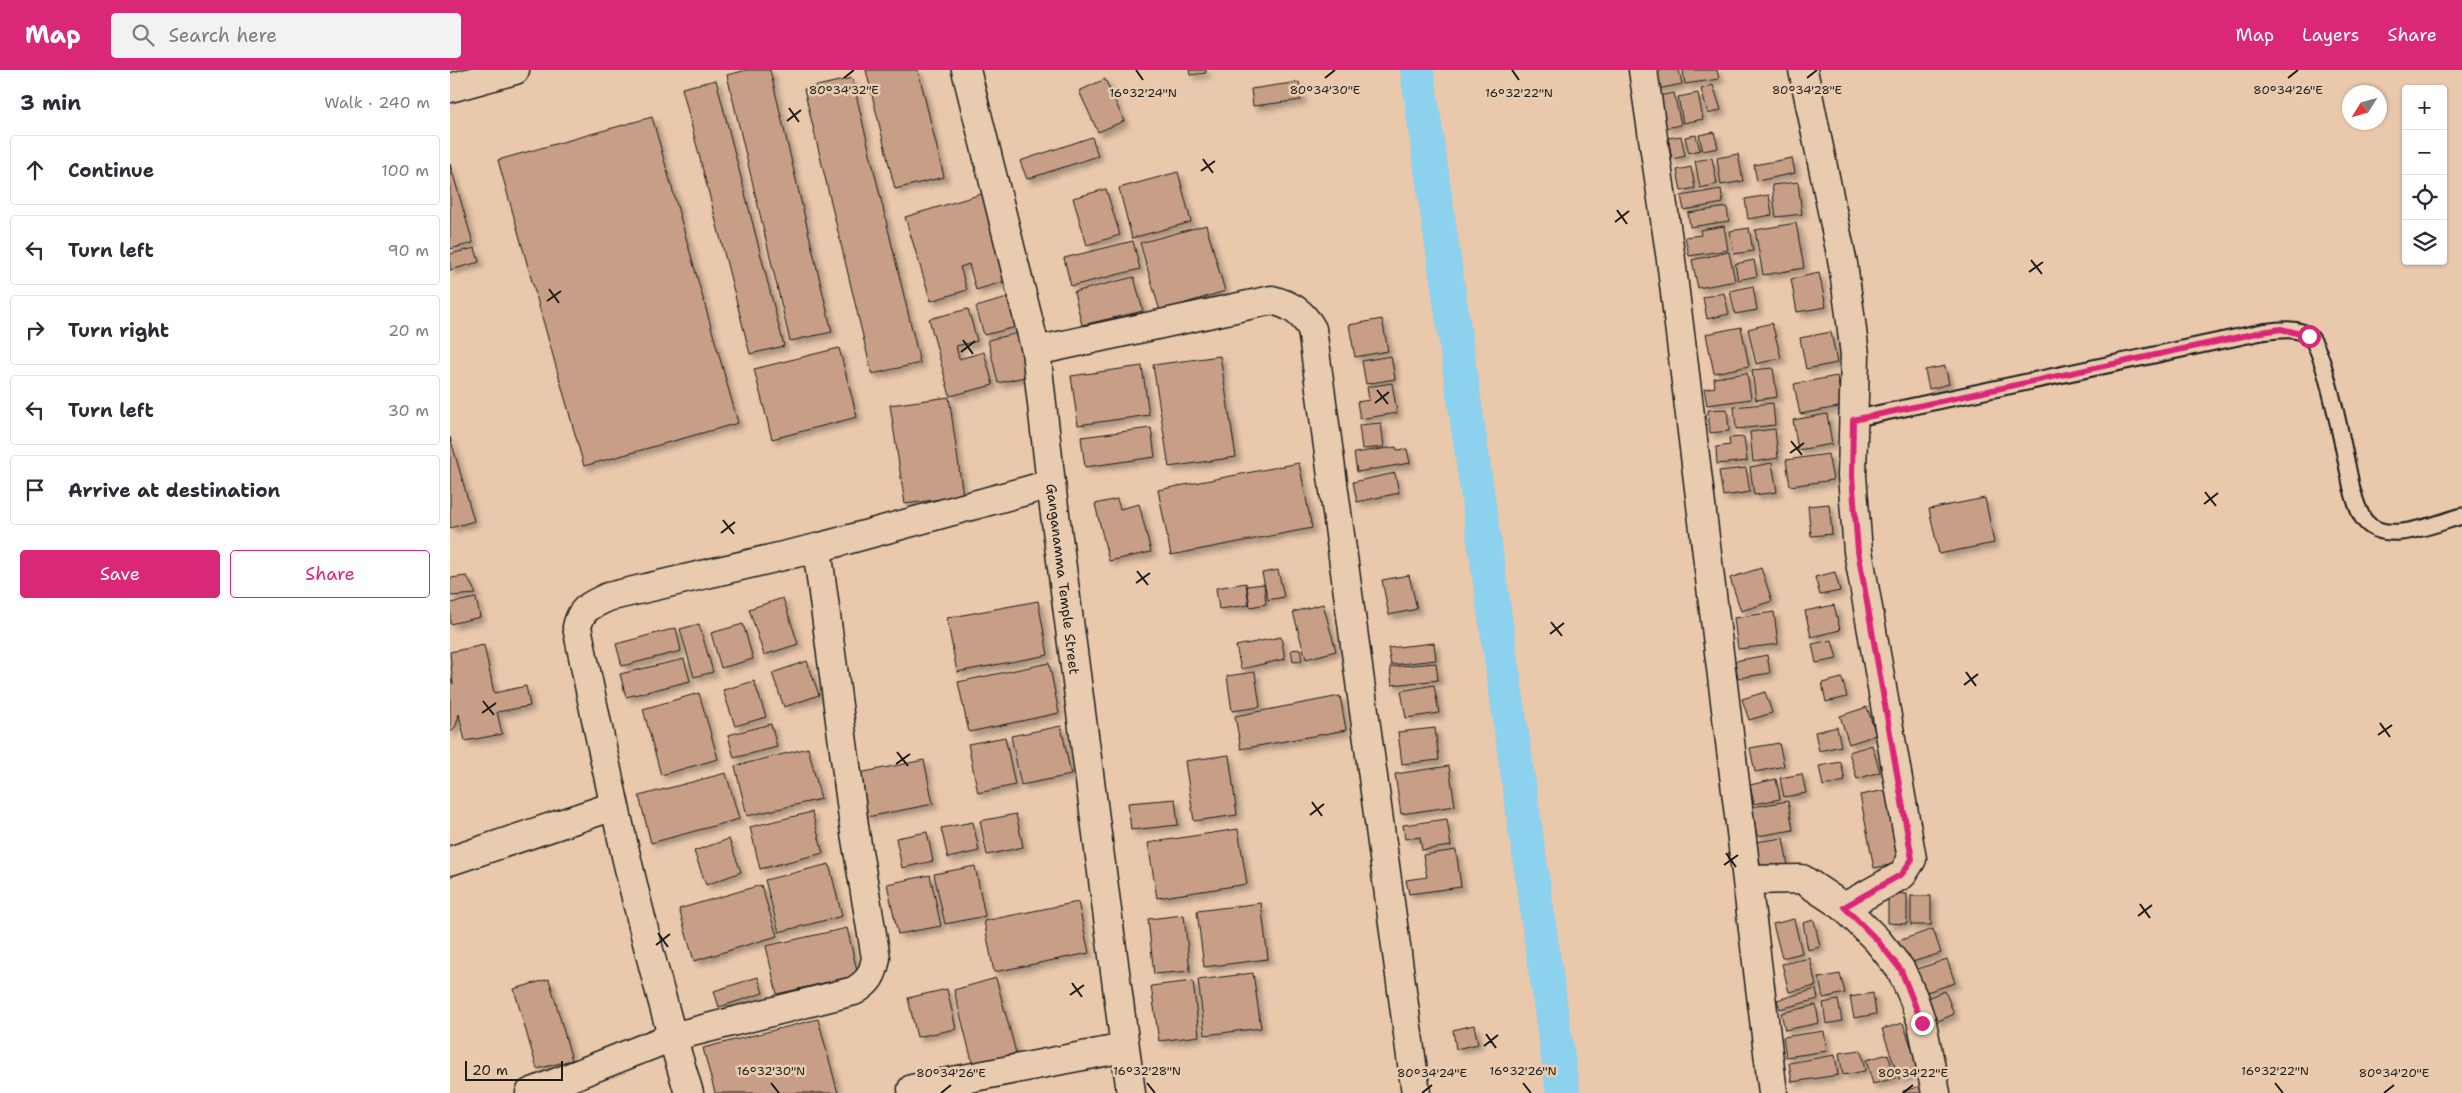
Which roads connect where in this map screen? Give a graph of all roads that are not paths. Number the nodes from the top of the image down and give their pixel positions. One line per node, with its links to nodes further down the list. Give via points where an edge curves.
1 (515, 70): 5 (street)
2 (966, 70): 6 (street, Ganganamma Temple Street)
3 (1643, 70): 13 (street, via 1671,260)
4 (1803, 70): 7 (street, via 1843,264 1855,356)
5 (465, 80)
6 (1036, 352): 8 (street, Ganganamma Temple Street); 21 (street, via 1272,300 1289,304 1304,316 1312,329)
7 (1853, 420): 9 (lane, via 2281,329 2309,336 2322,356 2354,495 2366,522 2376,530 2399,533); 14 (street, via 1852,476 1858,551 1912,859 1902,874)
8 (1051, 484): 10 (street); 16 (street, Ganganamma Temple Street)
9 (2462, 516)
10 (817, 548): 11 (street, via 608,597 588,606 580,616 577,627); 15 (street, via 855,833 876,958 873,975 854,991)
11 (614, 806): 12 (street); 15 (street)
12 (450, 861)
13 (1748, 880): 14 (street, via 1802,879); 22 (street)
14 (1844, 907): 23 (street, via 1901,970 1922,1023)
15 (672, 1037): 18 (street); 19 (street)
16 (1124, 1048): 17 (street); 20 (street, Ganganamma Temple Street)
17 (912, 1089)
18 (530, 1093)
19 (689, 1093)
20 (1131, 1093)
21 (1416, 1093)
22 (1773, 1093)
23 (1936, 1093)

